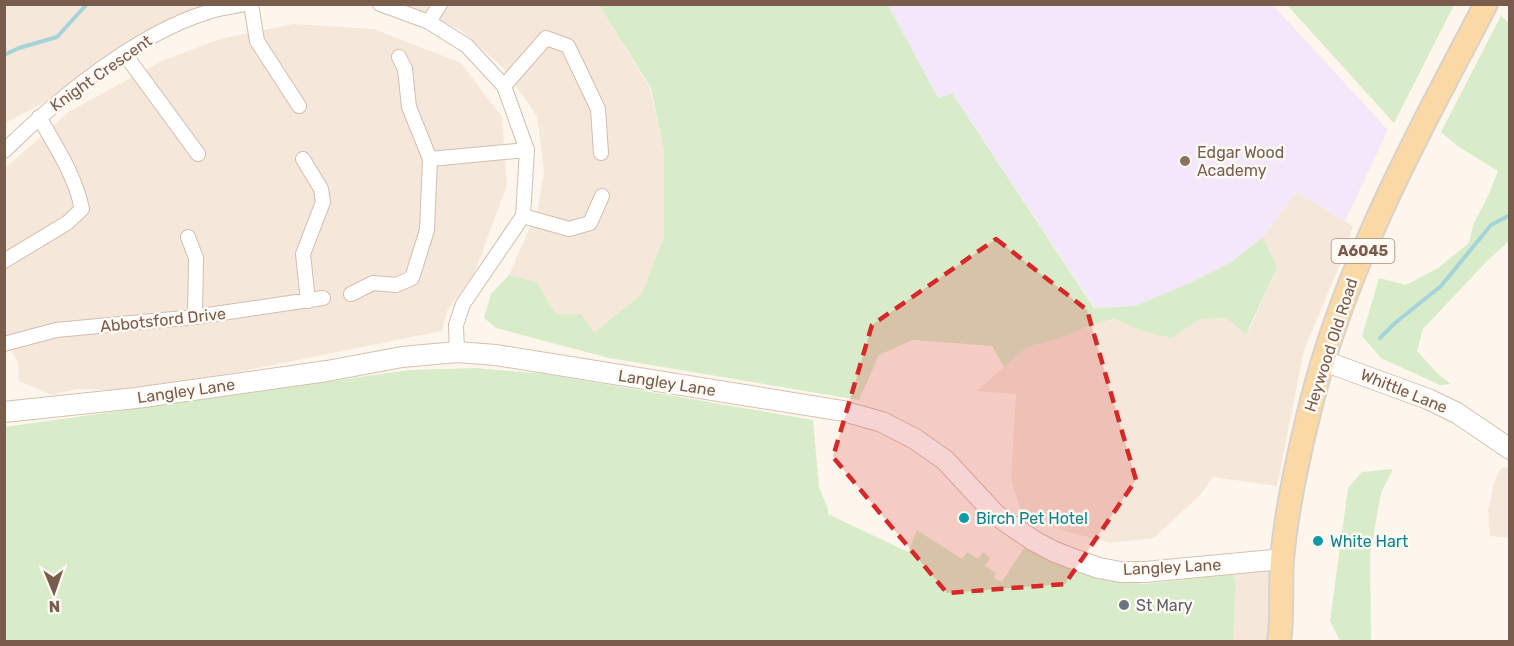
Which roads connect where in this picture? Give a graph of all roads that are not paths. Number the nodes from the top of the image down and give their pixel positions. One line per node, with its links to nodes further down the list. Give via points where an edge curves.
1 (244, 4): 6 (street, Knight Crescent)
2 (251, 4): 11 (street, via 257,41)
3 (380, 4): 7 (street)
4 (440, 4): 7 (street)
5 (1486, 4): 29 (main road, Heywood Old Road / A6045, via 1368,238)
6 (208, 8): 8 (street, Knight Crescent)
7 (429, 22): 10 (street, via 467,45)
8 (124, 53): 12 (street, Knight Crescent); 16 (street)
9 (399, 57): 18 (street, via 405,69 409,107)
10 (504, 86): 13 (street); 15 (street, via 546,38 568,46 598,109)
11 (299, 106)
12 (39, 117): 14 (street, Knight Crescent); 22 (street, via 67,165 82,209 67,223)
13 (527, 150): 18 (street); 20 (street)
14 (4, 151)
15 (601, 153)
16 (198, 154)
17 (303, 159): 25 (street, via 321,189 323,202 303,254)
18 (430, 159): 23 (street, via 427,230 412,278 396,285 373,283)
19 (602, 196): 20 (street, via 590,222 569,229)
20 (523, 216): 28 (street, via 463,304 456,325)
21 (188, 237): 26 (street, via 195,258)
22 (4, 261)
23 (351, 294)
24 (323, 298): 25 (street, Abbotsford Drive)
25 (308, 301): 26 (street, Abbotsford Drive)
26 (195, 317): 27 (street, Abbotsford Drive, via 56,330)
27 (4, 344)
28 (457, 352): 30 (street, Langley Lane, via 136,398); 32 (street, Langley Lane, via 831,409 882,422 945,460 996,515 1055,552 1099,568 1145,572)
29 (1324, 362): 31 (street, Whittle Lane, via 1428,399 1457,413); 32 (main road, Heywood Old Road / A6045, via 1300,452)
30 (4, 412)
31 (1509, 449)
32 (1282, 559): 33 (main road, Heywood Old Road / A6045)
33 (1278, 642)

